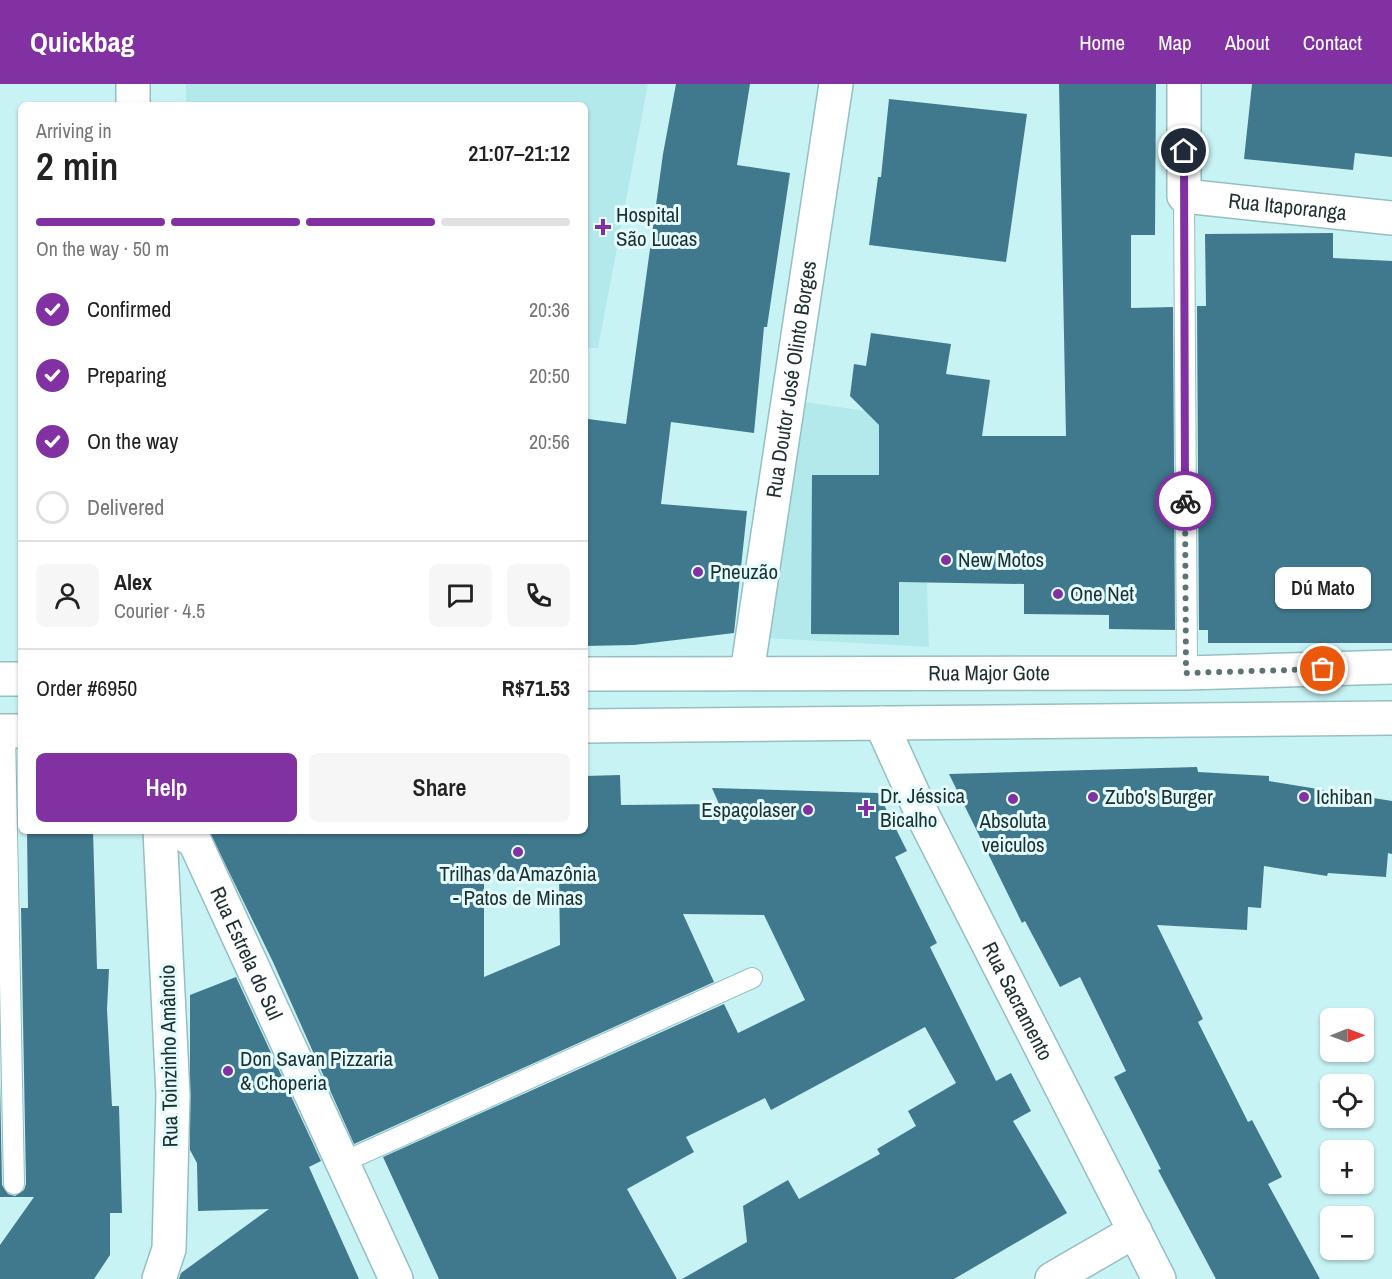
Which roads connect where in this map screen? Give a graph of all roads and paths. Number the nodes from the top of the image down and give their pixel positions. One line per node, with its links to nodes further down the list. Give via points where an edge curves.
1 (133, 84): 4 (street)
2 (836, 84): 8 (street, Rua Doutor José Olinto Borges)
3 (1184, 84): 5 (street)
4 (134, 102)
5 (1184, 196): 6 (street, Rua Itaporanga); 9 (lane)
6 (1392, 218)
7 (1392, 667): 9 (street, Rua Major Gote)
8 (747, 673): 9 (street, Rua Major Gote); 10 (street, Rua Major Gote)
9 (1186, 673)
10 (588, 674)
11 (0, 679): 12 (street)
12 (18, 679)
13 (1392, 718): 14 (street)
14 (881, 723): 15 (street); 22 (street, Rua Sacramento, via 923,816)
15 (588, 726)
16 (9, 731): 21 (lane)
17 (160, 834): 23 (street, Rua Toinzinho Amâncio, via 173,1095 168,1249)
18 (183, 834): 20 (street, Rua Estrela do Sul, via 195,842)
19 (752, 978): 20 (lane)
20 (341, 1163): 24 (street, Rua Estrela do Sul)
21 (14, 1184)
22 (1135, 1230): 25 (street); 26 (street, Rua Sacramento)
23 (159, 1279)
24 (396, 1279)
25 (1052, 1279)
26 (1159, 1279)

